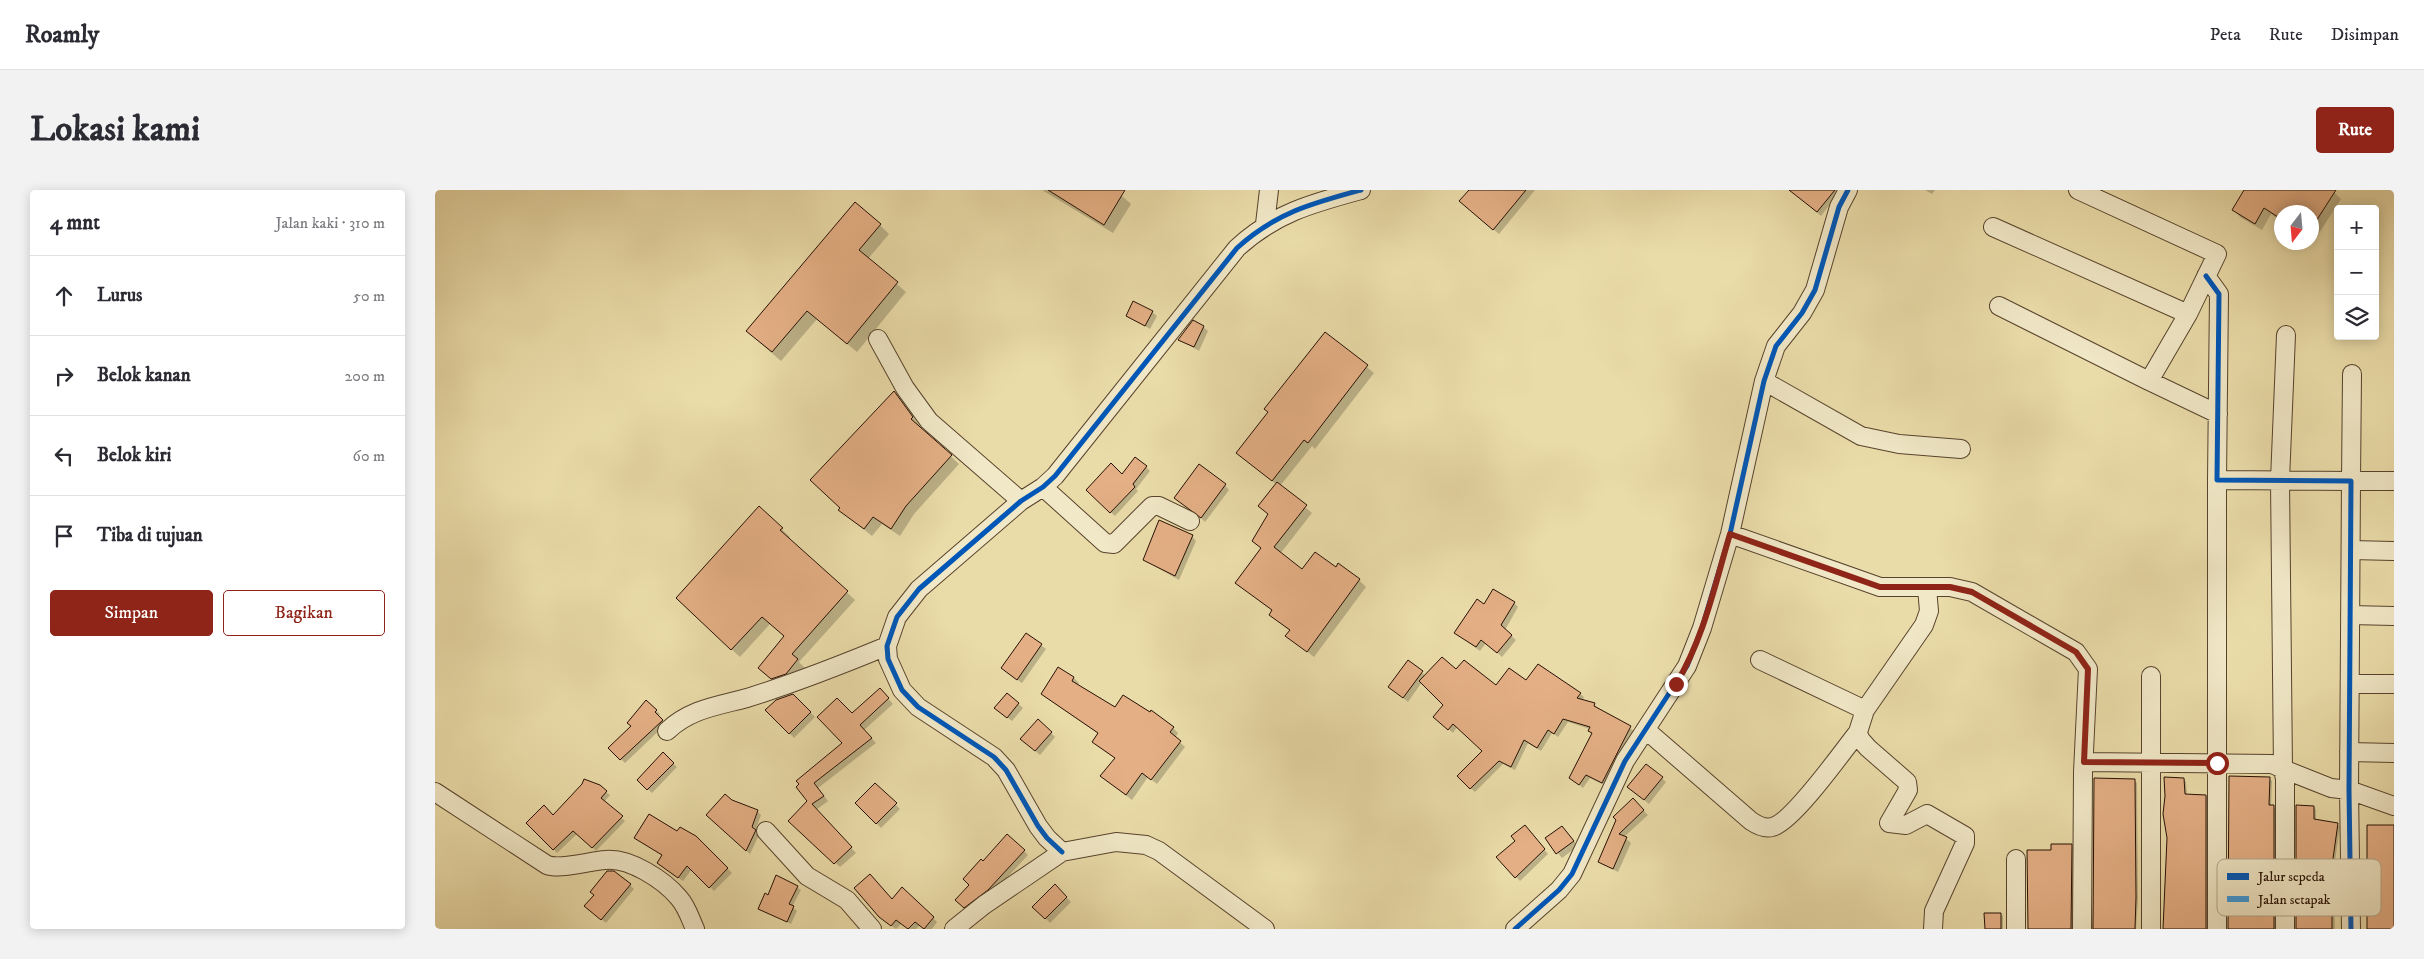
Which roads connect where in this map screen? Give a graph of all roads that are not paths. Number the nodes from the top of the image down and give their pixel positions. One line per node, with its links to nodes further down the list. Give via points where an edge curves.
1 (1269, 190): 5 (street)
2 (1361, 190): 5 (street, via 1292,210)
3 (1848, 190): 14 (street, via 1839,207 1815,290 1802,313 1778,341)
4 (2077, 190): 7 (street, via 2217,254)
5 (1265, 224): 21 (street, via 1237,248 1061,469)
6 (1993, 227): 9 (street)
7 (2207, 276): 9 (street); 15 (street, via 2219,294)
8 (1999, 306): 13 (street)
9 (2188, 314): 13 (street)
10 (2286, 335): 18 (street)
11 (878, 339): 22 (street, via 905,388 929,421)
12 (2352, 374): 19 (street)
13 (2149, 381): 15 (street)
14 (1764, 382): 16 (street, via 1861,436 1899,444); 24 (street)
15 (2217, 414): 17 (street)
16 (1961, 449)
17 (2217, 480): 18 (street); 43 (street)
18 (2280, 480): 19 (street); 44 (street)
19 (2351, 481): 20 (street); 25 (street)
20 (2394, 481)
21 (1043, 487): 22 (street); 23 (street, via 1110,545 1152,506 1159,506)
22 (1021, 501): 30 (street, via 913,595 897,616)
23 (1190, 521)
24 (1730, 534): 27 (street, via 1880,587); 36 (street, via 1694,650)
25 (2351, 550): 26 (street); 28 (street)
26 (2394, 551)
27 (1927, 588): 35 (street, via 1929,612 1924,625); 41 (street, via 1950,587 1972,592 2076,652 2088,669)
28 (2350, 615): 29 (street); 33 (street)
29 (2394, 616)
30 (887, 646): 37 (street, via 747,698 693,712); 49 (street, via 891,668 902,690 918,707 994,757 1006,770 1038,826)
31 (1760, 660): 35 (street)
32 (2151, 676): 42 (street)
33 (2350, 684): 34 (street); 39 (street)
34 (2394, 684)
35 (1865, 710): 38 (street)
36 (1646, 730): 38 (street, via 1751,821 1768,828 1778,825 1798,806); 59 (street, via 1625,761 1572,874)
37 (667, 731)
38 (1858, 732): 60 (street, via 1868,748 1907,782 1908,790 1889,822 1905,824 1927,814 1965,836 1965,843 1934,911)
39 (2349, 752): 40 (street); 45 (street)
40 (2394, 753)
41 (2084, 762): 42 (street); 62 (street)
42 (2153, 762): 43 (street); 63 (street)
43 (2217, 763): 44 (street, via 2272,764); 64 (street)
44 (2283, 769): 45 (street, via 2331,788); 50 (street)
45 (2349, 790): 47 (street); 51 (street)
46 (435, 792): 55 (street, via 547,865 613,859 634,864 679,898)
47 (2394, 806)
48 (766, 831): 56 (street, via 807,876 847,900)
49 (1062, 852): 57 (street); 58 (street, via 1116,842 1146,845 1159,851)
50 (2285, 859)
51 (2350, 859)
52 (2017, 860): 61 (street)
53 (2285, 916): 65 (street)
54 (2351, 916): 66 (street)
55 (695, 929)
56 (872, 929)
57 (953, 929)
58 (1265, 929)
59 (1515, 929)
60 (1933, 929)
61 (2016, 929)
62 (2082, 929)
63 (2151, 929)
64 (2217, 929)
65 (2285, 929)
66 (2351, 929)

